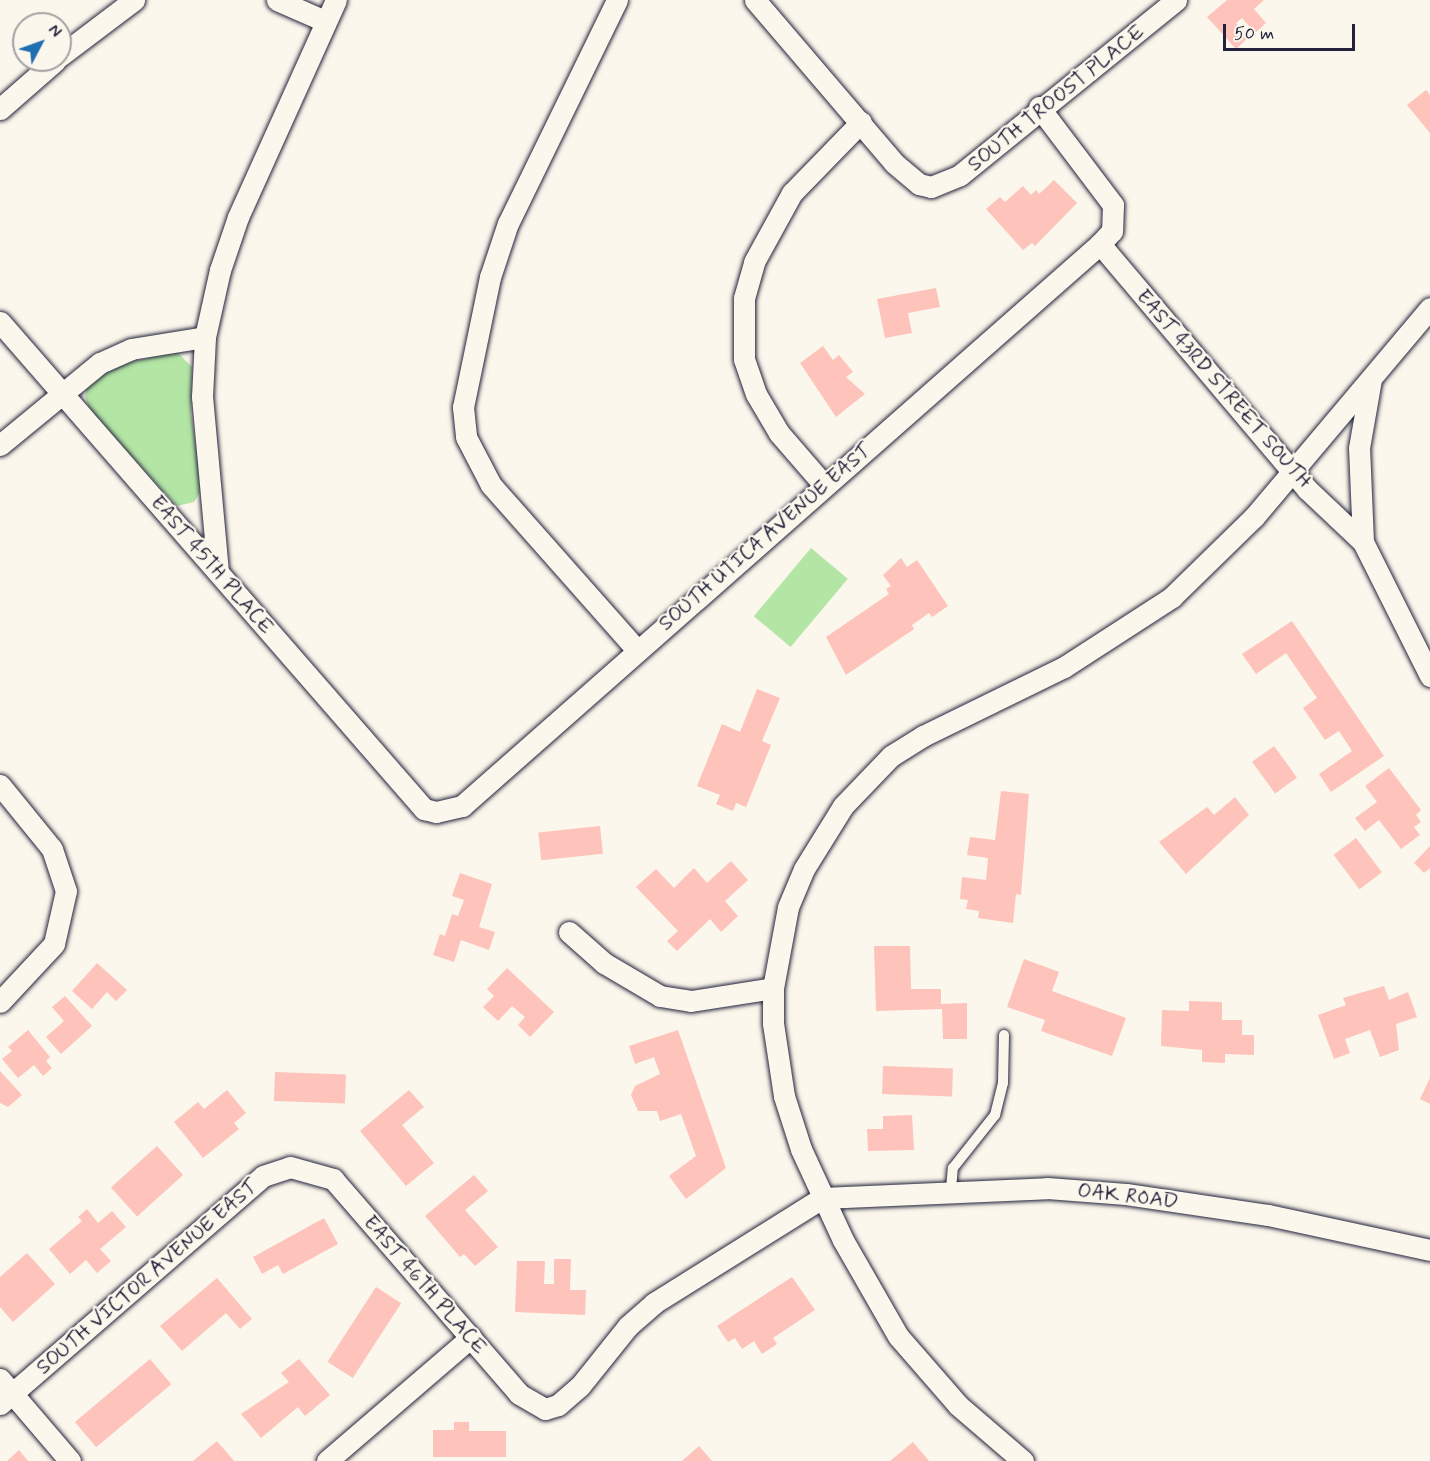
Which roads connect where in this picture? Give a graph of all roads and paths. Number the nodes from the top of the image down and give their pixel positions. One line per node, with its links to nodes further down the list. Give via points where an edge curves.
1 (134, 0): 8 (street)
2 (278, 0): 7 (street)
3 (336, 0): 7 (street)
4 (617, 0): 24 (street, via 508,223 465,383 466,437 491,485)
5 (755, 0): 12 (street)
6 (1176, 0): 10 (street, SOUTH TROOST PLACE)
7 (325, 21): 16 (street, via 238,217 220,270)
8 (72, 47)
9 (42, 72): 11 (street)
10 (1039, 107): 12 (street, SOUTH TROOST PLACE, via 960,175 931,187 909,177); 13 (street, via 1113,205 1112,231)
11 (0, 109)
12 (861, 122): 21 (street, via 792,193 768,231 744,298 744,358 756,394 779,433)
13 (1100, 244): 20 (street, EAST 43RD STREET SOUTH); 21 (street, SOUTH UTICA AVENUE EAST)
14 (1430, 308): 17 (street)
15 (0, 322): 18 (street, EAST 45TH PLACE)
16 (205, 337): 18 (street, via 131,349 100,363); 23 (street, via 202,396)
17 (1372, 375): 20 (street); 22 (street, via 1359,448)
18 (62, 393): 19 (street); 23 (street, EAST 45TH PLACE)
19 (0, 445)
20 (1294, 472): 22 (street, EAST 43RD STREET SOUTH); 29 (street, via 1220,554 1130,627 1064,667 922,735 869,778 843,806 804,869 788,907)
21 (824, 485): 24 (street, SOUTH UTICA AVENUE EAST)
22 (1363, 542): 25 (street, EAST 43RD STREET SOUTH)
23 (218, 572): 27 (street, EAST 45TH PLACE)
24 (636, 649): 27 (street, SOUTH UTICA AVENUE EAST, via 462,806 442,812)
25 (1430, 676)
26 (0, 785): 30 (street, via 52,849 66,891 54,944)
27 (424, 809)
28 (570, 932): 29 (street, via 604,963 660,996 691,1001)
29 (773, 988): 34 (street, via 776,1058 784,1096)
30 (0, 1002)
31 (1004, 1035): 33 (lane, via 1003,1083 995,1115 952,1168)
32 (302, 1167): 36 (street, EAST 46TH PLACE, via 333,1179); 37 (street, SOUTH VICTOR AVENUE EAST, via 263,1176)
33 (951, 1189): 34 (street, OAK ROAD); 35 (street, OAK ROAD, via 1047,1188 1126,1194 1268,1215)
34 (822, 1197): 36 (street, EAST 46TH PLACE, via 654,1303 628,1326 580,1386 558,1405 545,1409 519,1394); 40 (street, via 898,1336 958,1405)
35 (1430, 1250)
36 (471, 1337): 39 (street)
37 (4, 1392): 38 (street)
38 (70, 1461)
39 (327, 1461)
40 (1023, 1461)

